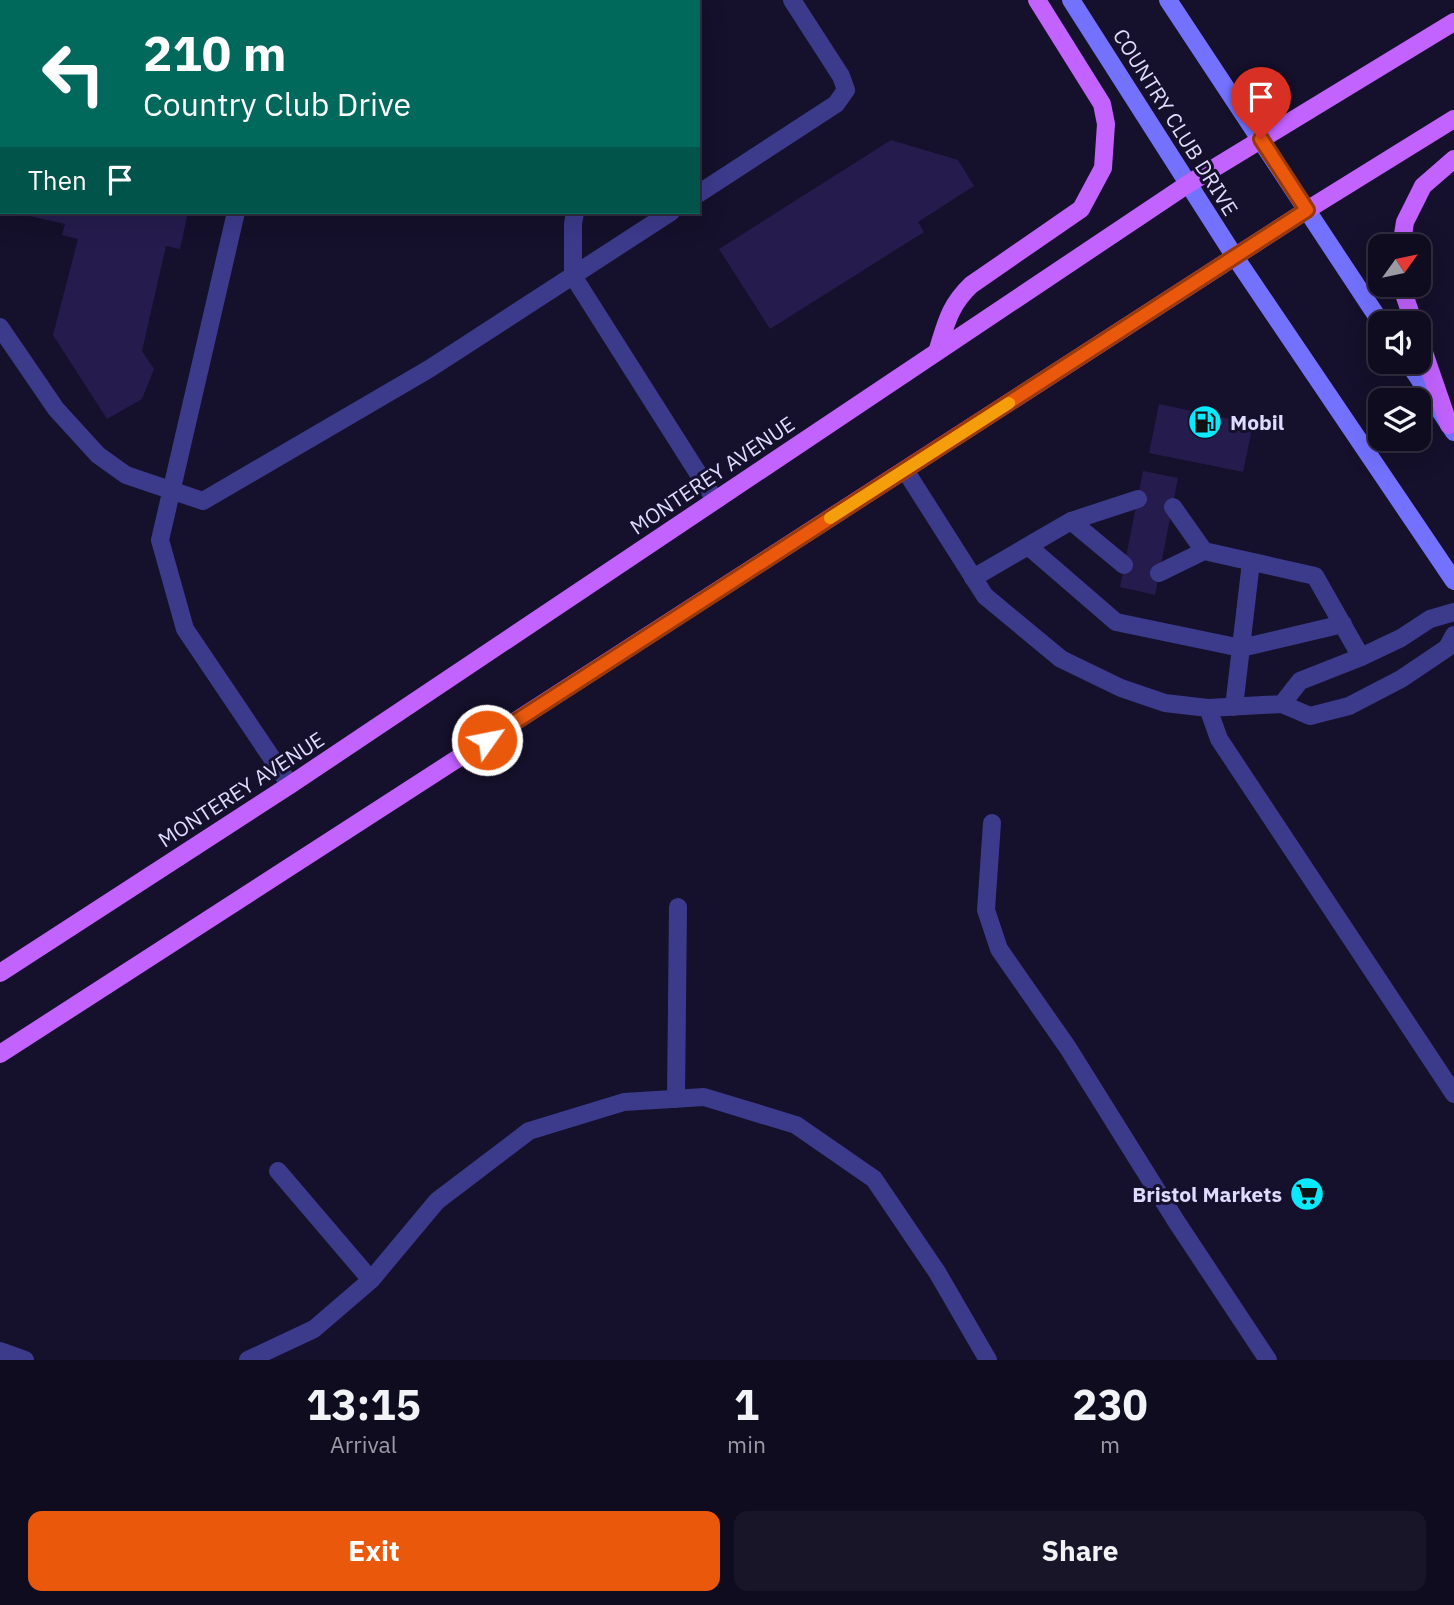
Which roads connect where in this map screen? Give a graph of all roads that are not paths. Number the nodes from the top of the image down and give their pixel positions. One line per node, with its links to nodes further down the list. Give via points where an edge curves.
1 (792, 0): 10 (street, via 846,90 836,104)
2 (1037, 0): 20 (main road, via 1102,104 1106,124 1103,168 1081,209 957,298)
3 (1071, 0): 9 (main road, COUNTRY CLUB DRIVE)
4 (1168, 0): 7 (main road)
5 (1454, 22): 7 (main road, MONTEREY AVENUE)
6 (1454, 119): 11 (main road)
7 (1261, 139): 9 (main road, MONTEREY AVENUE); 11 (main road)
8 (1454, 159): 15 (main road, via 1423,186)
9 (1188, 184): 16 (main road, COUNTRY CLUB DRIVE); 20 (main road, MONTEREY AVENUE)
10 (700, 193)
11 (1307, 210): 16 (main road); 18 (main road)
12 (236, 214): 25 (street)
13 (575, 214): 17 (street)
14 (668, 214): 17 (street)
15 (1403, 234)
16 (1235, 257): 24 (main road); 36 (main road, COUNTRY CLUB DRIVE)
17 (573, 276): 25 (street, via 429,369 203,500); 27 (street)
18 (1373, 311)
19 (0, 327): 25 (street, via 56,409 98,454 126,475)
20 (937, 352): 27 (main road, MONTEREY AVENUE)
21 (1431, 371): 23 (main road)
22 (1416, 374): 23 (main road)
23 (1452, 429)
24 (905, 470): 35 (street); 49 (main road)
25 (173, 489): 45 (street, via 160,540 185,629)
26 (1138, 499): 29 (street)
27 (715, 500): 45 (main road, MONTEREY AVENUE)
28 (1172, 507): 31 (street)
29 (1071, 521): 30 (street); 33 (street)
30 (1028, 546): 35 (street); 40 (street, via 1116,622)
31 (1204, 551): 32 (street); 34 (street)
32 (1251, 562): 38 (street, via 1315,576); 40 (street)
33 (1124, 565)
34 (1159, 573)
35 (973, 578): 44 (street, via 985,596 1061,659 1165,703)
36 (1454, 581)
37 (1454, 612): 41 (street, via 1430,619)
38 (1343, 624): 40 (street); 41 (street)
39 (1454, 635): 42 (street, via 1447,648 1431,660 1349,706 1310,716)
40 (1241, 649): 43 (street)
41 (1361, 657): 42 (street, via 1300,681)
42 (1282, 704): 43 (street)
43 (1234, 707): 44 (street)
44 (1208, 708): 50 (street, via 1219,739)
45 (290, 785): 48 (main road, MONTEREY AVENUE)
46 (992, 823): 58 (street, via 986,910 999,950 1068,1048)
47 (678, 907): 51 (street)
48 (0, 973)
49 (0, 1054)
50 (1454, 1094)
51 (676, 1099): 53 (street, via 624,1102 529,1131 437,1201); 57 (street, via 704,1097 796,1125 874,1179 937,1272)
52 (278, 1171): 53 (street)
53 (372, 1280): 56 (street, via 314,1329)
54 (0, 1351): 55 (street)
55 (25, 1360)
56 (248, 1360)
57 (988, 1360)
58 (1268, 1360)

